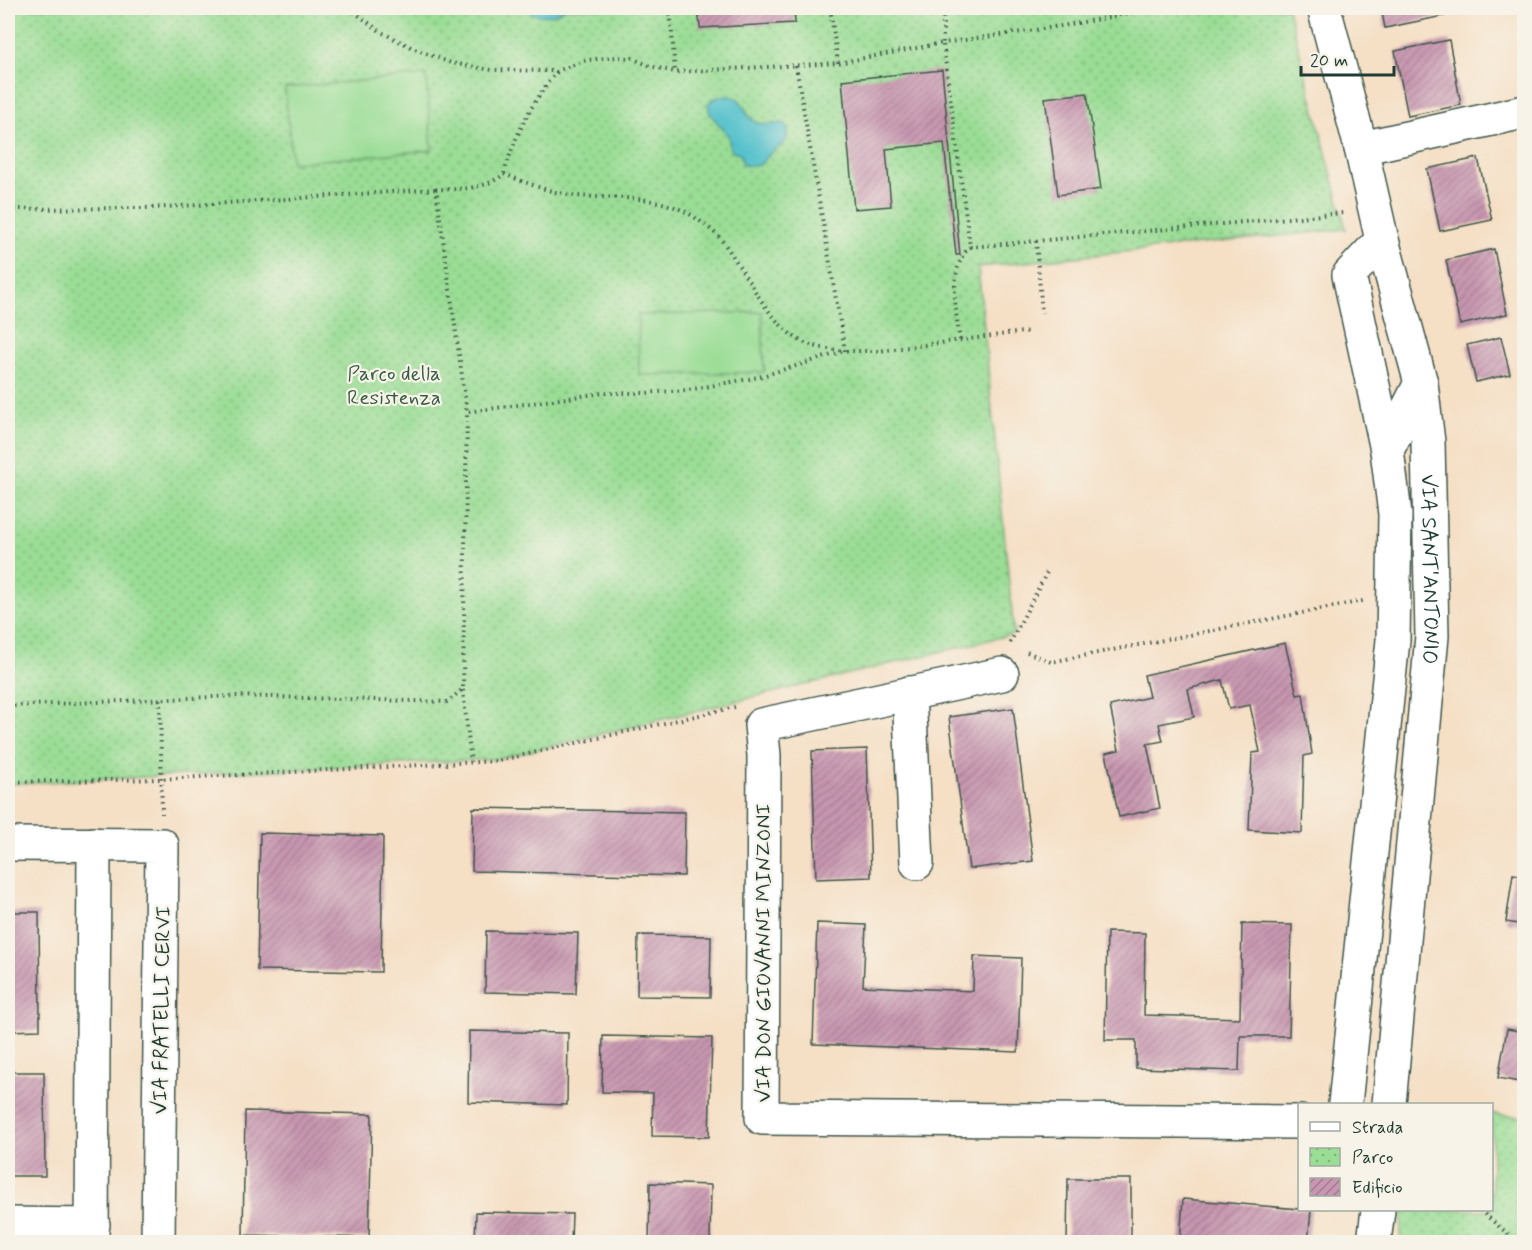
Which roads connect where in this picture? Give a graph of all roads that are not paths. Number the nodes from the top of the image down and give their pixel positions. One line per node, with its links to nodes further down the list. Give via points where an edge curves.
1 (1324, 8): 3 (street, VIA SANT'ANTONIO)
2 (1524, 112): 3 (street)
3 (1361, 148): 4 (street, VIA SANT'ANTONIO)
4 (1382, 240): 5 (street, VIA SANT'ANTONIO); 6 (street, VIA SANT'ANTONIO, via 1349,275)
5 (1421, 383): 6 (street); 10 (street, VIA SANT'ANTONIO, via 1428,442 1432,636)
6 (1387, 450): 9 (street, VIA SANT'ANTONIO, via 1395,514 1393,640)
7 (1010, 656): 8 (street, VIA DON GIOVANNI MINZONI)
8 (909, 693): 13 (street); 16 (street, VIA DON GIOVANNI MINZONI, via 761,725 762,1118)
9 (1375, 825): 10 (street); 14 (street, VIA SANT'ANTONIO)
10 (1414, 829): 15 (street, VIA SANT'ANTONIO)
11 (8, 844): 12 (street, VIA FRATELLI CERVI)
12 (94, 844): 19 (street); 20 (street, VIA FRATELLI CERVI, via 162,845)
13 (917, 863)
14 (1346, 1103)
15 (1389, 1103)
16 (1298, 1122)
17 (1377, 1211): 21 (street)
18 (8, 1224): 19 (street)
19 (92, 1234)
20 (158, 1242)
21 (1374, 1242)

